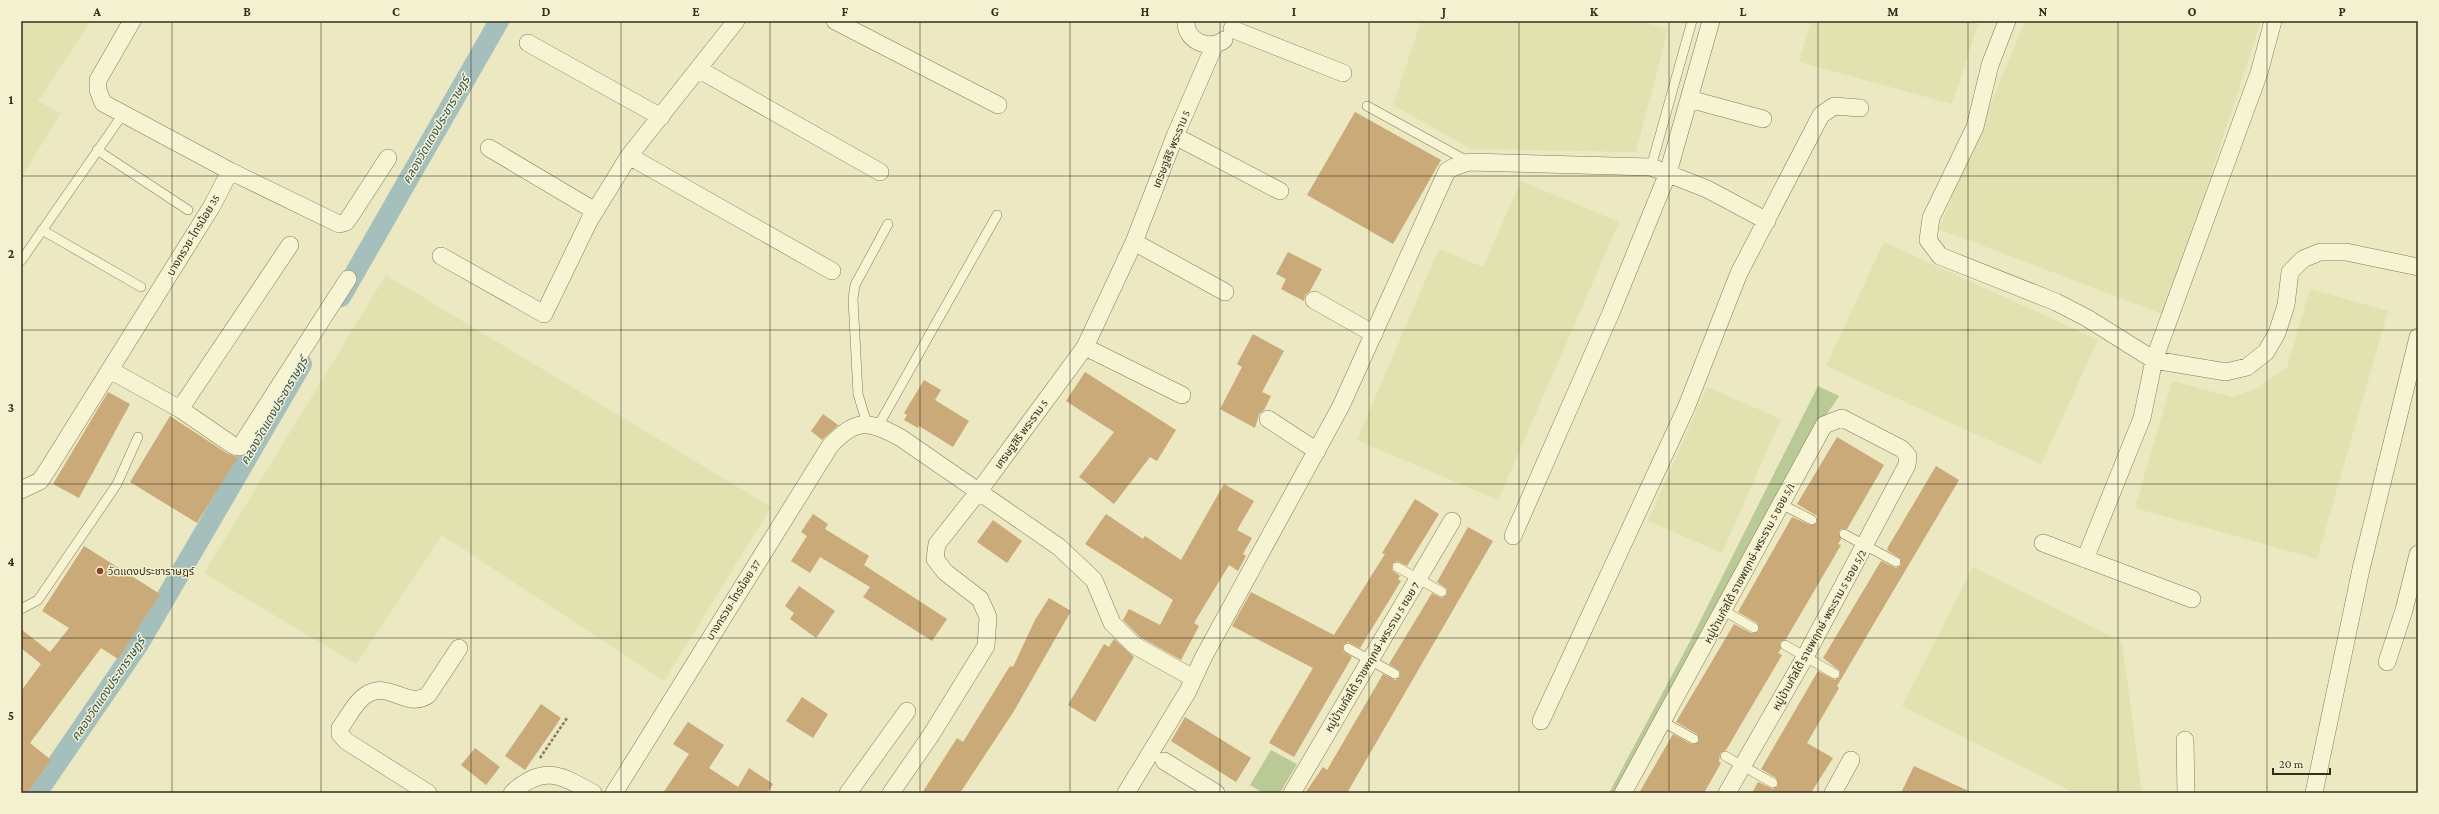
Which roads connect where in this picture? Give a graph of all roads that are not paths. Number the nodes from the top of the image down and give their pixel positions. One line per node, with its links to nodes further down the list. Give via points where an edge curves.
1 (132, 21): 18 (street, via 98,80 98,90 103,103)
2 (736, 21): 12 (street)
3 (835, 21): 15 (street)
4 (1186, 21): 11 (street, via 1188,32 1193,38 1207,45)
5 (1692, 21): 27 (lane)
6 (1711, 21): 14 (street)
7 (2007, 21): 51 (street, via 1990,64 1975,127 1931,218 1928,240 1940,256 2056,302 2087,318)
8 (2273, 21): 51 (street, via 2259,73)
9 (1233, 25): 11 (street, เศรษฐสิริ พระราม 5, via 1223,42); 13 (street)
10 (528, 43): 19 (street)
11 (1215, 44): 21 (street, เศรษฐสิริ พระราม 5)
12 (698, 69): 19 (street); 29 (street)
13 (1343, 73)
14 (1689, 100): 20 (street); 30 (street)
15 (998, 105)
16 (1367, 106): 26 (lane)
17 (1860, 108): 35 (street, via 1834,106 1821,115)
18 (123, 114): 23 (lane); 28 (street)
19 (661, 116): 24 (street)
20 (1763, 119)
21 (1175, 136): 31 (street); 38 (street, เศรษฐสิริ พระราม 5)
22 (489, 148): 33 (street)
23 (97, 150): 32 (lane); 37 (lane)
24 (629, 156): 33 (street); 43 (street)
25 (388, 158): 28 (street, via 346,222 339,224)
26 (1469, 162): 27 (street); 48 (street, via 1454,167 1444,177)
27 (1651, 167): 30 (street)
28 (230, 171): 52 (street, บางกรวย-ไทรน้อย 35, via 212,206)
29 (880, 172)
30 (1668, 172): 35 (street, via 1744,207); 66 (street, via 1610,315)
31 (1280, 192)
32 (188, 210)
33 (595, 211): 40 (street, via 544,314)
34 (997, 215): 56 (lane)
35 (1767, 221): 90 (street, via 1739,273 1686,408)
36 (888, 224): 56 (lane, via 855,285 853,299 858,394)
37 (42, 230): 41 (lane); 45 (lane)
38 (1134, 242): 46 (street); 50 (street, เศรษฐสิริ พระราม 5)
39 (290, 245): 54 (street)
40 (441, 256)
41 (21, 261)
42 (2418, 267): 51 (street, via 2346,252 2320,252 2303,259 2290,272 2286,305 2277,332 2258,361 2237,371 2226,372)
43 (832, 271)
44 (348, 279): 54 (street, via 240,447 234,446)
45 (141, 287)
46 (1224, 292)
47 (1314, 300): 48 (street)
48 (1374, 334): 58 (street)
49 (2418, 337): 112 (street, via 2362,569)
50 (1085, 347): 53 (street); 61 (street, เศรษฐสิริ พระราม 5)
51 (2154, 360): 70 (street, via 2142,418)
52 (110, 370): 54 (street); 60 (street, บางกรวย-ไทรน้อย 35, via 40,481)
53 (1182, 395)
54 (180, 409)
55 (1268, 419): 58 (street)
56 (873, 425): 61 (street, via 938,462); 102 (street, บางกรวย-ไทรน้อย 37, via 854,426 841,433 830,446 758,557)
57 (138, 438): 76 (lane, via 116,484 38,600)
58 (1317, 451): 88 (street)
59 (1907, 465): 62 (street, หมู่บ้านกัสโต้ ราชพฤกษ์-พระราม 5 ซอย 5/1, via 1908,456 1902,449 1838,418 1824,425); 68 (street, หมู่บ้านกัสโต้ ราชพฤกษ์-พระราม 5 ซอย 5/2)
60 (21, 490)
61 (979, 491): 88 (street, via 1060,548 1094,580 1112,623 1134,645); 104 (street, เศรษฐสิริ พระราม 5, via 937,544 935,559 945,572 980,599 988,617 986,646 931,735)
62 (1782, 504): 63 (lane); 77 (street, หมู่บ้านกัสโต้ ราชพฤกษ์-พระราม 5 ซอย 5/1)
63 (1812, 520)
64 (1452, 521): 73 (street, หมู่บ้านกัสโต้ ราชพฤกษ์-พระราม 5 ซอย 7)
65 (1844, 534): 68 (lane)
66 (1513, 536)
67 (2043, 544): 70 (street)
68 (1864, 546): 71 (lane); 83 (street, หมู่บ้านกัสโต้ ราชพฤกษ์-พระราม 5 ซอย 5/2)
69 (2418, 554): 78 (street)
70 (2085, 559): 75 (street)
71 (1896, 562)
72 (1397, 567): 73 (lane)
73 (1418, 579): 74 (lane); 84 (street, หมู่บ้านกัสโต้ ราชพฤกษ์-พระราม 5 ซอย 7)
74 (1442, 592)
75 (2192, 599)
76 (21, 609)
77 (1724, 611): 79 (lane); 91 (street, หมู่บ้านกัสโต้ ราชพฤกษ์-พระราม 5 ซอย 5/1)
78 (2411, 612): 85 (street)
79 (1754, 628)
80 (1785, 645): 83 (lane)
81 (460, 648): 99 (street, via 428,695 421,700 413,701 390,690 369,694 362,698 340,728 340,734 346,741)
82 (1348, 648): 84 (lane)
83 (1805, 657): 87 (lane); 97 (street, หมู่บ้านกัสโต้ ราชพฤกษ์-พระราม 5 ซอย 5/2)
84 (1370, 660): 86 (lane); 107 (street, หมู่บ้านกัสโต้ ราชพฤกษ์-พระราม 5 ซอย 7)
85 (2388, 662)
86 (1395, 674)
87 (1835, 674)
88 (1193, 678): 105 (street, via 1188,691)
89 (907, 711): 103 (street)
90 (1541, 722)
91 (1663, 722): 92 (lane); 108 (street, หมู่บ้านกัสโต้ ราชพฤกษ์-พระราม 5 ซอย 5/1)
92 (1694, 739)
93 (2185, 740): 111 (street)
94 (1725, 756): 97 (lane)
95 (1851, 760): 110 (street)
96 (1164, 761): 106 (street)
97 (1744, 766): 98 (lane); 109 (street, หมู่บ้านกัสโต้ ราชพฤกษ์-พระราม 5 ซอย 5/2)
98 (1773, 783)
99 (428, 793)
100 (512, 793): 101 (street, via 525,781 544,775 561,775)
101 (593, 793)
102 (614, 793)
103 (848, 793)
104 (890, 793)
105 (1126, 793)
106 (1216, 793)
107 (1292, 793)
108 (1623, 793)
109 (1727, 793)
110 (1833, 793)
111 (2186, 793)
112 (2314, 793)

